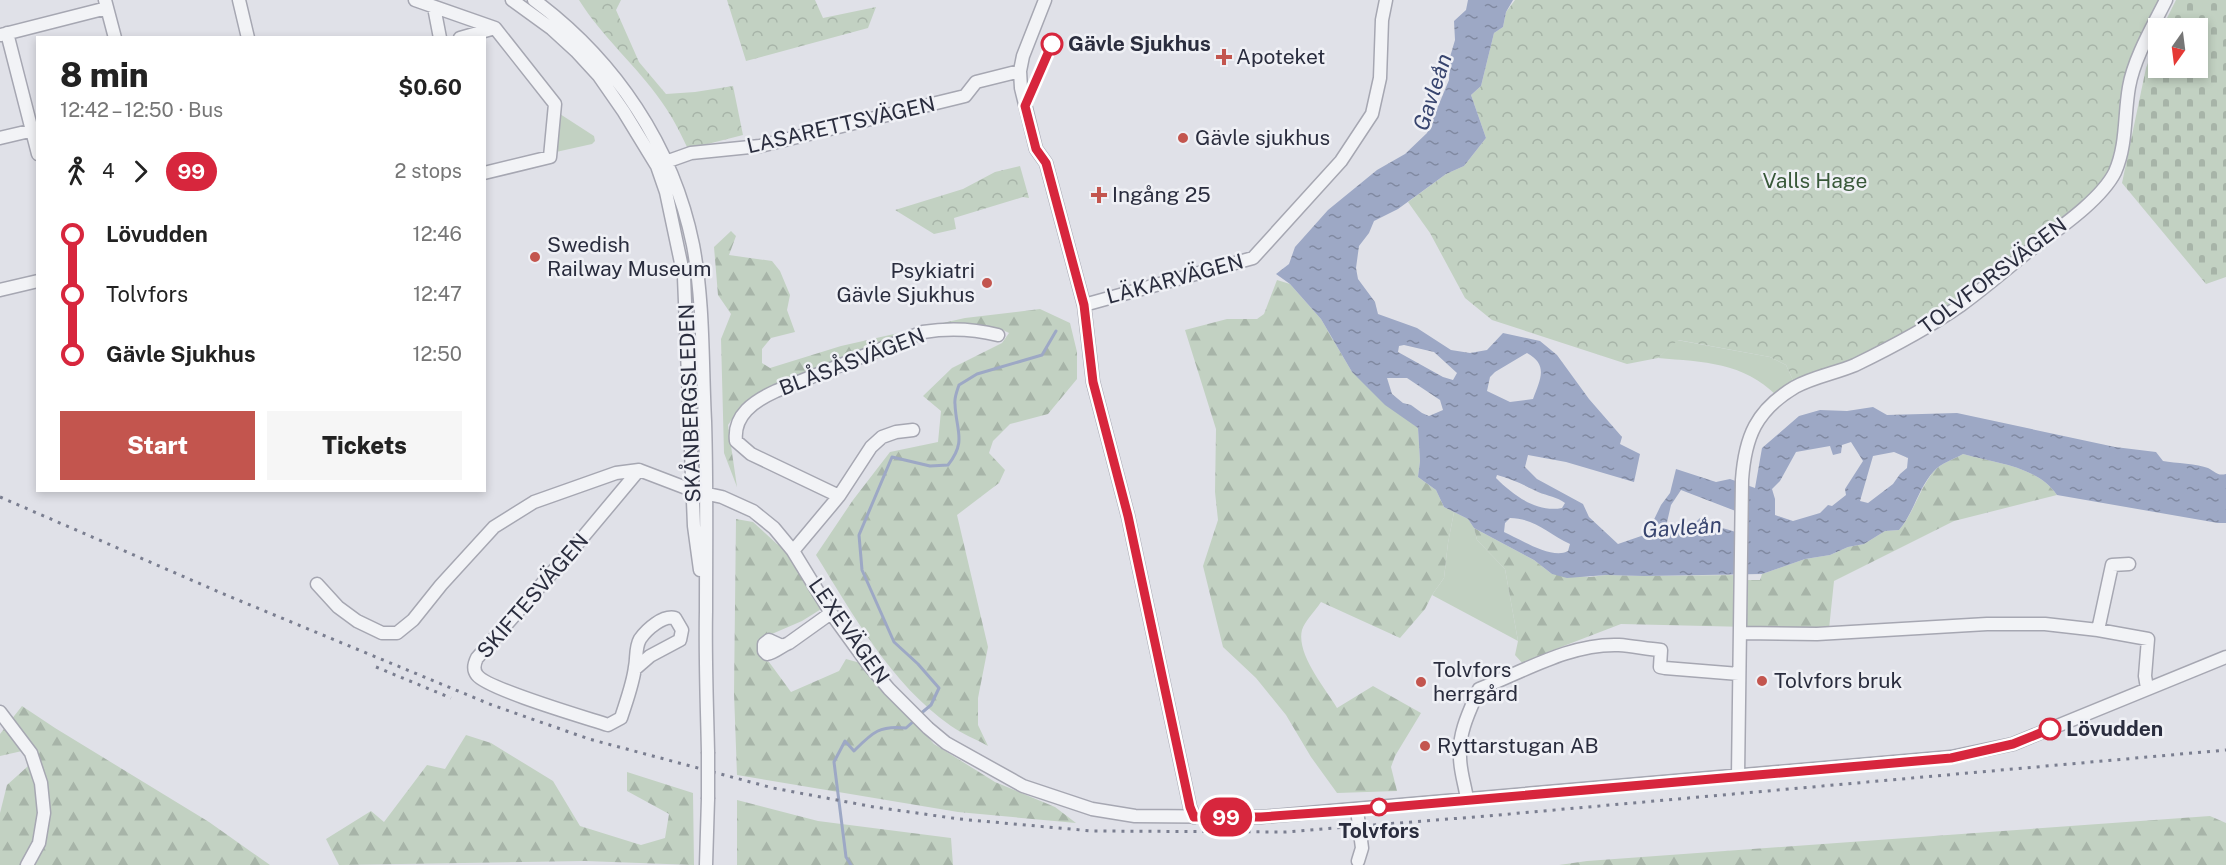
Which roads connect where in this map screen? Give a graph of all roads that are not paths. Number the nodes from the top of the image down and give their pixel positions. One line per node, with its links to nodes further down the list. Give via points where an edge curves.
1 (239, 0): 13 (street)
2 (415, 0): 9 (street)
3 (512, 0): 19 (street, SKÅNBERGSLEDEN, via 552,29 599,76)
4 (534, 0): 19 (street, SKÅNBERGSLEDEN, via 579,37 611,72 637,107)
5 (1045, 0): 16 (street)
6 (1386, 0): 23 (street, LÄKARVÄGEN, via 1380,78 1372,114 1341,162 1253,258)
7 (2166, 0): 36 (street, TOLVFORSVÄGEN, via 2129,86 2124,141 2108,184 2082,210 1962,304 1912,336 1852,366 1796,387 1760,419 1748,437 1744,455)
8 (106, 4): 11 (street); 12 (street)
9 (434, 7): 10 (street); 14 (street)
10 (495, 28): 15 (street); 20 (street, via 555,104 550,157)
11 (3, 34): 17 (street)
12 (114, 36)
13 (248, 36)
14 (440, 36)
15 (467, 36)
16 (1020, 71): 19 (street, LASARETTSVÄGEN, via 976,81 965,96 760,146 691,153); 23 (street, via 1036,149 1046,163)
17 (35, 129): 18 (street)
18 (0, 138)
19 (661, 164): 27 (street, SKÅNBERGSLEDEN, via 684,277); 28 (street, SKÅNBERGSLEDEN, via 693,244 701,321)
20 (486, 173)
21 (36, 281): 22 (street)
22 (0, 290)
23 (1084, 305): 46 (street, via 1093,382 1128,516)
24 (998, 335): 29 (street, BLÅSÅSVÄGEN, via 923,332 760,398 743,412 736,441 751,454)
25 (913, 430): 29 (street, via 882,437)
26 (639, 470): 27 (street); 32 (street, via 616,473 534,502 494,527 413,621 397,633 382,633 357,621); 39 (street, SKIFTESVÄGEN, via 474,665 475,674 483,682 608,725 621,718)
27 (694, 491): 28 (street, LEXEVÄGEN); 33 (street, SKÅNBERGSLEDEN, via 694,526)
28 (708, 493): 30 (street, LEXEVÄGEN, via 753,511); 33 (street, SKÅNBERGSLEDEN)
29 (839, 496): 30 (street)
30 (793, 551): 34 (street, LEXEVÄGEN)
31 (2129, 564): 35 (street, via 2112,564)
32 (317, 584)
33 (705, 613): 47 (street, SKÅNBERGSLEDEN, bridge)
34 (831, 613): 37 (street); 46 (street, LEXEVÄGEN, via 868,664 928,728 1023,786 1092,809 1135,816)
35 (2098, 630): 36 (street, via 2045,624 1987,624 1817,634); 41 (street, via 2148,639)
36 (1741, 633): 40 (street)
37 (782, 646)
38 (2226, 657): 41 (street, LEXEVÄGEN)
39 (635, 669): 39 (street, via 640,639 656,623 675,618 682,630 680,640)
40 (1739, 674): 43 (street); 44 (street, via 1660,667 1660,650 1618,645 1554,658 1479,689 1461,736)
41 (2147, 688): 43 (street, LEXEVÄGEN, via 2013,744 1951,758)
42 (0, 712): 49 (street, via 31,753 41,783 44,813 39,843)
43 (1738, 776): 44 (street, LEXEVÄGEN)
44 (1467, 799): 45 (street, LEXEVÄGEN)
45 (1357, 810): 46 (street, LEXEVÄGEN); 48 (street, via 1362,848)
46 (1194, 817)
47 (706, 861)
48 (1358, 861)
49 (27, 865)

